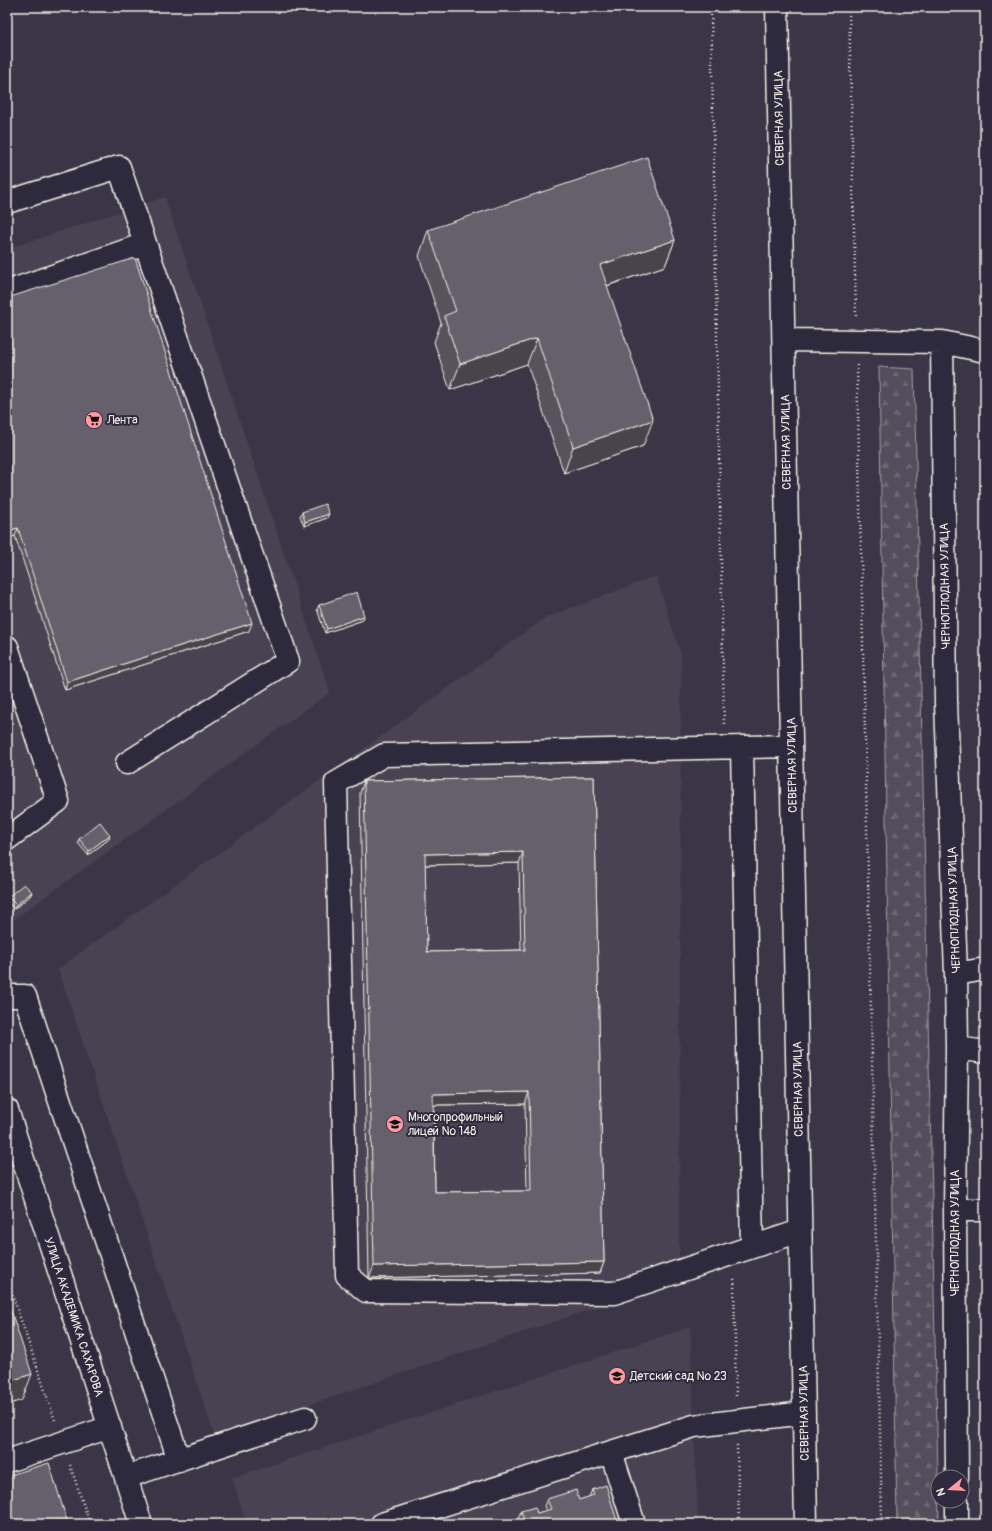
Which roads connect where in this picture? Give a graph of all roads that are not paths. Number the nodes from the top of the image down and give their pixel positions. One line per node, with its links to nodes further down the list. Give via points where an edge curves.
1 (777, 7): 5 (street, СЕВЕРНАЯ УЛИЦА)
2 (7, 202): 3 (street, via 119,167)
3 (145, 244): 4 (street); 11 (street, via 288,661)
4 (7, 292)
5 (784, 340): 6 (street); 9 (street, СЕВЕРНАЯ УЛИЦА)
6 (942, 342): 7 (street); 14 (street, ЧЕРНОПЛОДНАЯ УЛИЦА, via 946,702)
7 (985, 352)
8 (7, 647): 12 (street, via 58,800)
9 (791, 746): 10 (street); 21 (street, СЕВЕРНАЯ УЛИЦА)
10 (742, 747): 22 (street); 22 (street, via 384,755 336,783 347,1274 366,1291 614,1293)
11 (127, 763)
12 (7, 839)
13 (985, 969): 14 (street)
14 (956, 974): 16 (street, ЧЕРНОПЛОДНАЯ УЛИЦА)
15 (7, 996): 27 (street, via 25,996)
16 (957, 1048): 17 (street); 19 (street, ЧЕРНОПЛОДНАЯ УЛИЦА)
17 (985, 1052)
18 (7, 1110): 25 (street, УЛИЦА АКАДЕМИКА САХАРОВА)
19 (954, 1210): 20 (street); 29 (street, ЧЕРНОПЛОДНАЯ УЛИЦА)
20 (985, 1210)
21 (800, 1231): 22 (street); 23 (street, СЕВЕРНАЯ УЛИЦА)
22 (752, 1247)
23 (804, 1413): 26 (street, via 694,1426); 35 (street, СЕВЕРНАЯ УЛИЦА)
24 (305, 1418): 27 (street)
25 (110, 1427): 28 (street); 30 (street, УЛИЦА АКАДЕМИКА САХАРОВА)
26 (611, 1452): 33 (street); 34 (street)
27 (179, 1460): 30 (street)
28 (7, 1461)
29 (957, 1469)
30 (126, 1477): 32 (street, УЛИЦА АКАДЕМИКА САХАРОВА)
31 (957, 1509): 36 (street)
32 (141, 1524)
33 (382, 1524)
34 (634, 1524)
35 (806, 1524)
36 (957, 1524)

